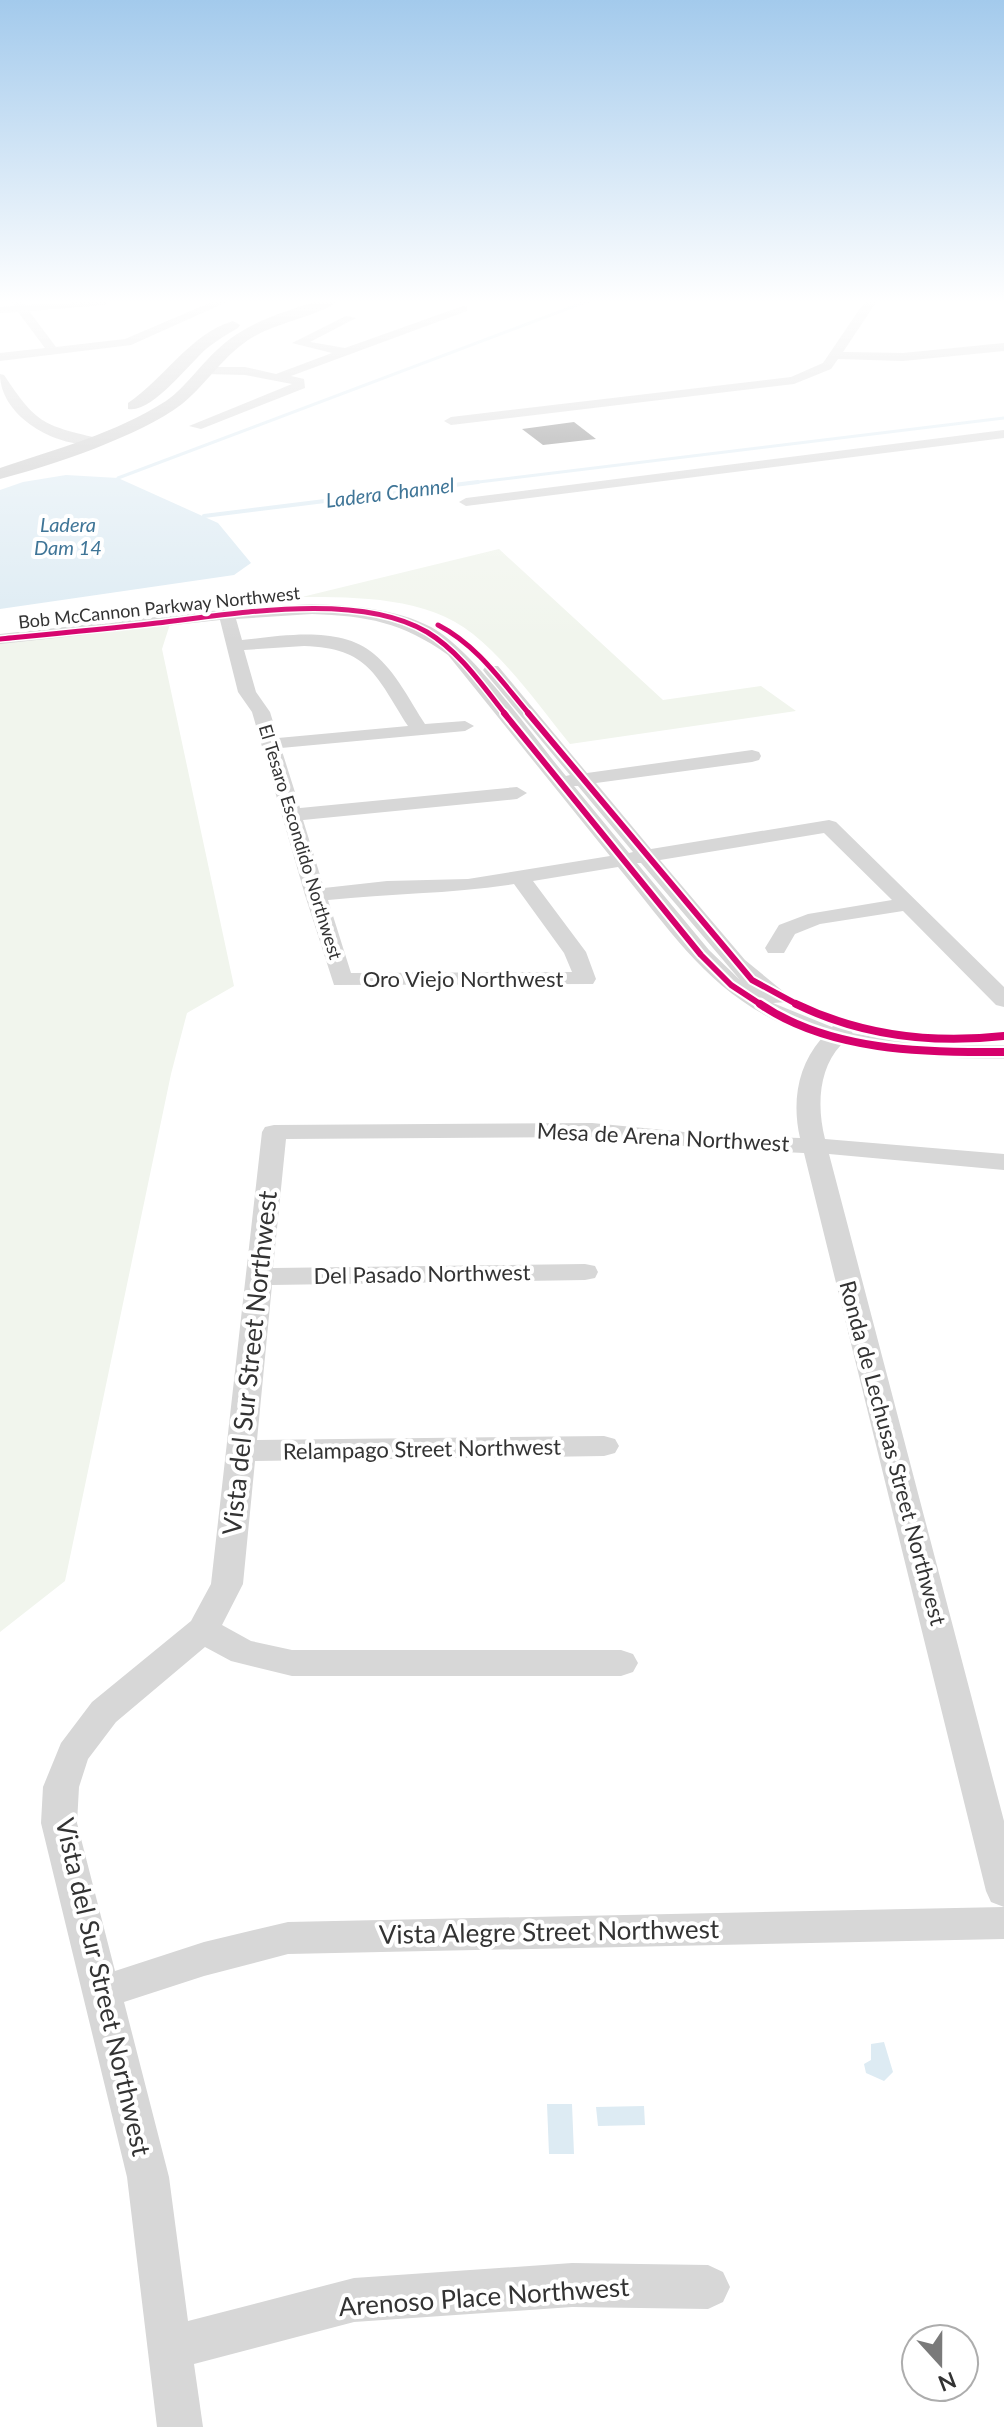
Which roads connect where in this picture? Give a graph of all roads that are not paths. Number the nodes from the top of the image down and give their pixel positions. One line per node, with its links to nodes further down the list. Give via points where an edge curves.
1 (22, 414): 9 (street, via 36,426)
2 (116, 414): 9 (main road)
3 (152, 414): 10 (main road)
4 (226, 414): 7 (street)
5 (507, 414): 6 (street)
6 (451, 421)
7 (196, 426)
8 (1004, 434): 13 (street)
9 (71, 436): 10 (street); 11 (main road)
10 (92, 441): 12 (main road)
11 (0, 462)
12 (0, 474)
13 (466, 502)
14 (227, 616): 15 (street, Bob McCannon Parkway Northwest); 16 (street, El Tesaro Escondido Northwest); 22 (street, Bob McCannon Parkway Northwest, via 343,611 389,618 428,632 454,651)
15 (0, 636): 21 (street, Bob McCannon Parkway Northwest, via 273,604 400,612 439,625 467,642)
16 (234, 646): 18 (street, via 309,641 367,655); 19 (street, El Tesaro Escondido Northwest)
17 (465, 726): 18 (street)
18 (420, 731): 19 (street)
19 (270, 744): 24 (street, El Tesaro Escondido Northwest)
20 (752, 756): 21 (street)
21 (584, 779): 22 (street); 25 (street, Bob McCannon Parkway Northwest)
22 (560, 783): 26 (street, Bob McCannon Parkway Northwest)
23 (517, 793): 24 (street)
24 (291, 815): 28 (street, El Tesaro Escondido Northwest)
25 (646, 856): 26 (street); 29 (street, via 829,826); 33 (street, Bob McCannon Parkway Northwest, via 752,980)
26 (623, 860): 27 (street); 33 (street, Bob McCannon Parkway Northwest, via 716,972 740,993 797,1024)
27 (520, 878): 28 (street); 31 (street, Oro Viejo Northwest, via 575,952 585,979)
28 (315, 895): 31 (street, El Tesaro Escondido Northwest)
29 (907, 904): 30 (street, via 815,918 787,930); 32 (street)
30 (776, 948)
31 (342, 980)
32 (1004, 1000)
33 (842, 1031): 34 (street, Bob McCannon Parkway Northwest, via 922,1038); 35 (street, Bob McCannon Parkway Northwest, via 943,1053); 37 (street, Ronda de Lechusas Street Northwest, via 819,1059 811,1084 808,1115)
34 (1004, 1036)
35 (1004, 1052)
36 (274, 1132): 37 (street, Mesa de Arena Northwest, via 592,1130); 40 (street, Vista del Sur Street Northwest)
37 (813, 1145): 38 (street, Mesa de Arena Northwest); 45 (street, Ronda de Lechusas Street Northwest)
38 (1004, 1162)
39 (585, 1272): 40 (street, Del Pasado Northwest)
40 (259, 1277): 42 (street, Vista del Sur Street Northwest)
41 (604, 1446): 42 (street, Relampago Street Northwest)
42 (240, 1451): 43 (street, Vista del Sur Street Northwest, via 227,1584)
43 (203, 1630): 44 (street, via 243,1652 292,1663); 47 (street, Vista del Sur Street Northwest, via 104,1712 73,1753 61,1787 59,1823)
44 (621, 1663)
45 (1004, 1891)
46 (1004, 1923): 47 (street, Vista Alegre Street Northwest, via 288,1938)
47 (103, 1992): 49 (street, Vista del Sur Street Northwest, via 148,2177)
48 (708, 2287): 49 (street, Arenoso Place Northwest, via 572,2285 354,2300)
49 (170, 2348): 50 (street, Vista del Sur Street Northwest)
50 (180, 2427)

